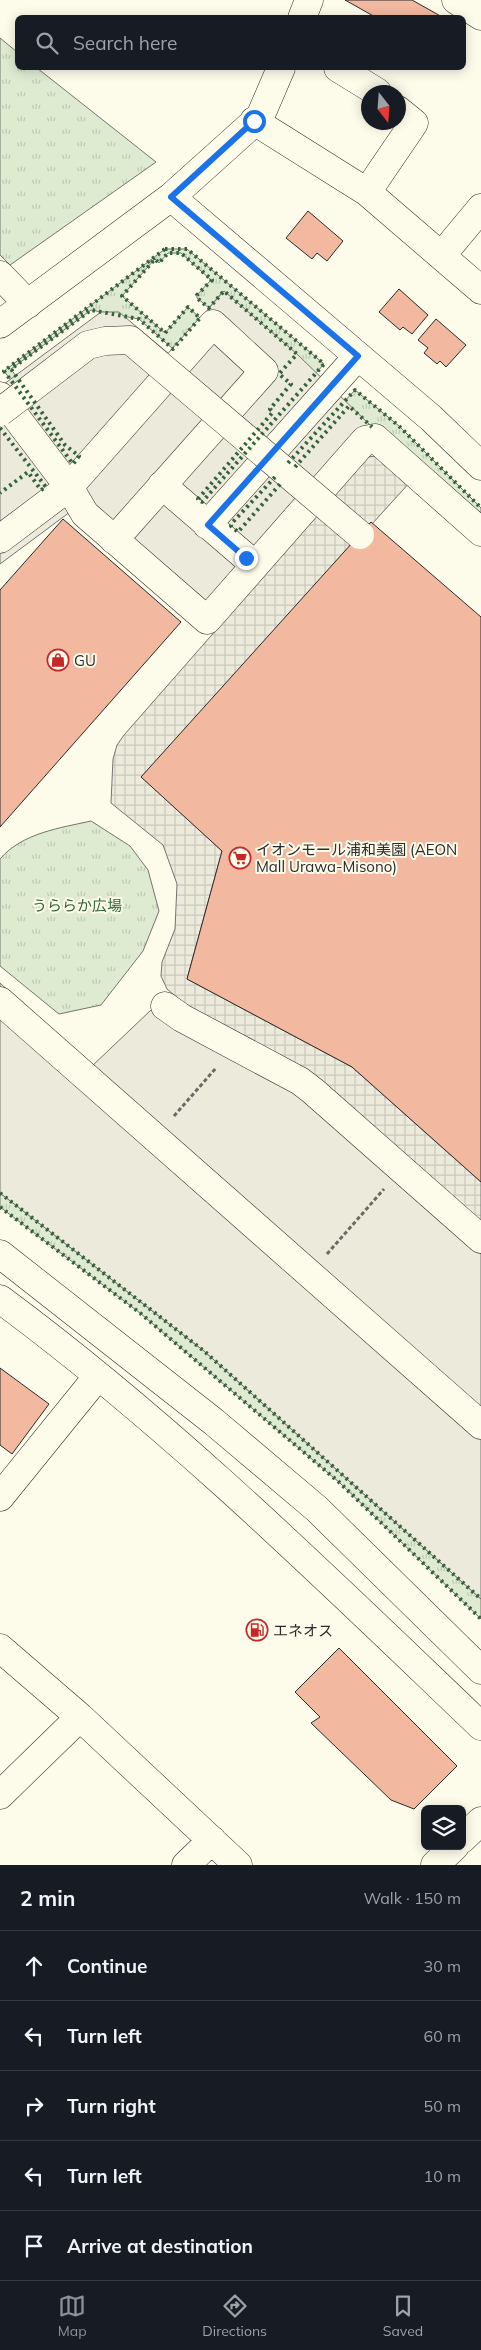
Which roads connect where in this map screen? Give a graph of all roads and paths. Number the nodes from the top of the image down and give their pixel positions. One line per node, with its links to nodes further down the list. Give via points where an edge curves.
1 (309, 0): 3 (street)
2 (456, 0): 4 (street)
3 (303, 15)
4 (481, 16)
5 (280, 70): 9 (street, via 260,117)
6 (341, 70): 7 (street)
7 (366, 85)
8 (406, 116): 10 (street, via 414,123)
9 (254, 121): 10 (street); 11 (street)
10 (367, 192): 13 (street)
11 (171, 197): 16 (street); 18 (street)
12 (481, 208): 13 (street)
13 (442, 255): 15 (street)
14 (0, 276): 16 (street)
15 (481, 290)
16 (28, 304): 17 (street)
17 (0, 324)
18 (358, 356): 21 (street); 24 (street)
19 (0, 396): 23 (street)
20 (0, 412): 26 (street, bridge, via 88,345 130,340)
21 (481, 466)
22 (162, 485): 23 (street, via 264,371 212,324); 24 (street); 28 (street)
23 (69, 487): 27 (street); 28 (street, via 85,514)
24 (208, 525): 29 (street)
25 (481, 532): 29 (street, via 375,438 365,440)
26 (360, 535)
27 (0, 539)
28 (114, 540): 29 (street, via 206,620)
29 (255, 565)
30 (0, 1001): 33 (street)
31 (165, 1006): 35 (street, via 300,1081)
32 (219, 1065): 33 (path)
33 (155, 1138): 37 (street)
34 (385, 1187): 37 (path)
35 (481, 1239)
36 (0, 1254): 43 (street, via 214,1422 317,1509)
37 (310, 1274): 40 (street)
38 (0, 1299): 39 (street)
39 (98, 1376): 41 (street); 45 (street, via 144,1412 308,1560)
40 (481, 1425)
41 (0, 1497)
42 (0, 1648): 44 (street)
43 (481, 1670)
44 (80, 1717): 46 (street); 49 (street)
45 (481, 1726)
46 (0, 1795)
47 (481, 1821): 48 (street)
48 (466, 1835)
49 (212, 1840): 51 (street); 52 (street)
50 (451, 1850): 53 (street)
51 (186, 1865)
52 (238, 1865)
53 (435, 1865)

